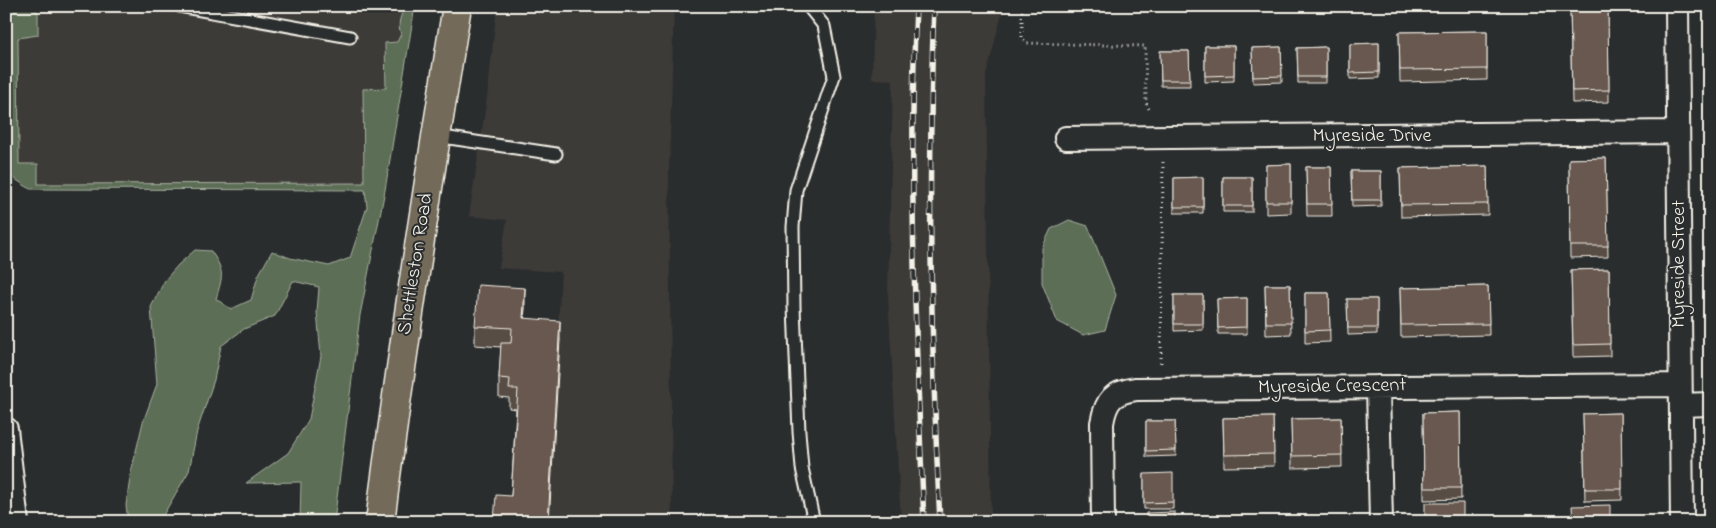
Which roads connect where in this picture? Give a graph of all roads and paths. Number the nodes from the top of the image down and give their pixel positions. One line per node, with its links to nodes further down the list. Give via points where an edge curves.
1 (179, 6): 6 (lane)
2 (457, 6): 8 (main road, Shettleston Road)
3 (808, 6): 19 (lane, via 824,26 834,76 796,190 793,227 799,432 802,468)
4 (1022, 6): 10 (path, via 1022,38 1026,43 1145,46 1146,104)
5 (1677, 6): 7 (street, Myreside Street)
6 (350, 37)
7 (1678, 132): 10 (street, Myreside Drive); 14 (street, Myreside Street)
8 (436, 136): 11 (lane); 18 (main road, Shettleston Road)
9 (1066, 138): 10 (street, Myreside Drive)
10 (1163, 138): 13 (path)
11 (556, 154)
12 (1378, 387): 13 (street, Myreside Crescent); 14 (street, Myreside Crescent); 21 (street)
13 (1161, 389): 20 (street, Myreside Crescent, via 1125,390 1108,403 1102,423)
14 (1681, 395): 15 (street, Myreside Crescent); 22 (street, Myreside Street)
15 (1710, 404)
16 (6, 429): 17 (street)
17 (16, 522)
18 (380, 522)
19 (814, 522)
20 (1103, 522)
21 (1381, 522)
22 (1682, 522)

